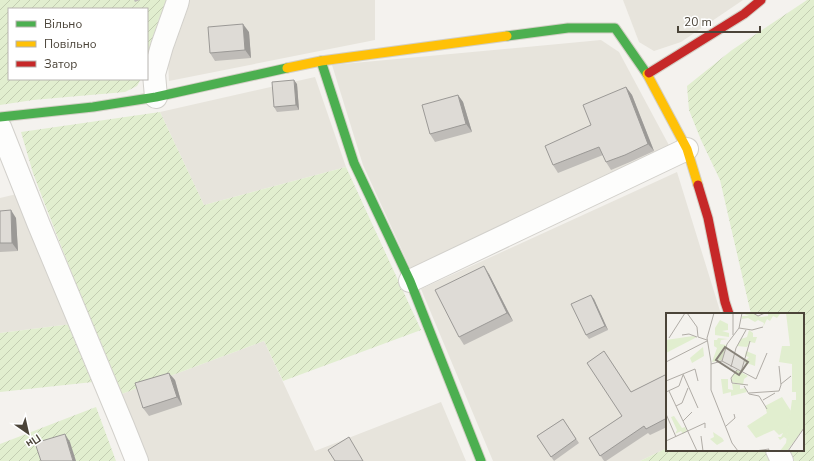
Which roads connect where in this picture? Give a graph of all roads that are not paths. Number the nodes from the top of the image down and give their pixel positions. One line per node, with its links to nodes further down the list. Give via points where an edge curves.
1 (178, 0): 5 (street, via 154,74)
2 (761, 0): 4 (street, via 744,14)
3 (321, 61): 4 (street, via 568,28 615,28); 5 (street); 9 (street, via 354,163)
4 (647, 74): 8 (street)
5 (156, 97): 6 (street)
6 (0, 117)
7 (0, 127): 12 (street)
8 (687, 149): 9 (street); 10 (street, via 708,218 724,302)
9 (410, 281): 13 (street)
10 (729, 313)
11 (777, 451): 14 (street)
12 (137, 461)
13 (481, 461)
14 (782, 461)

